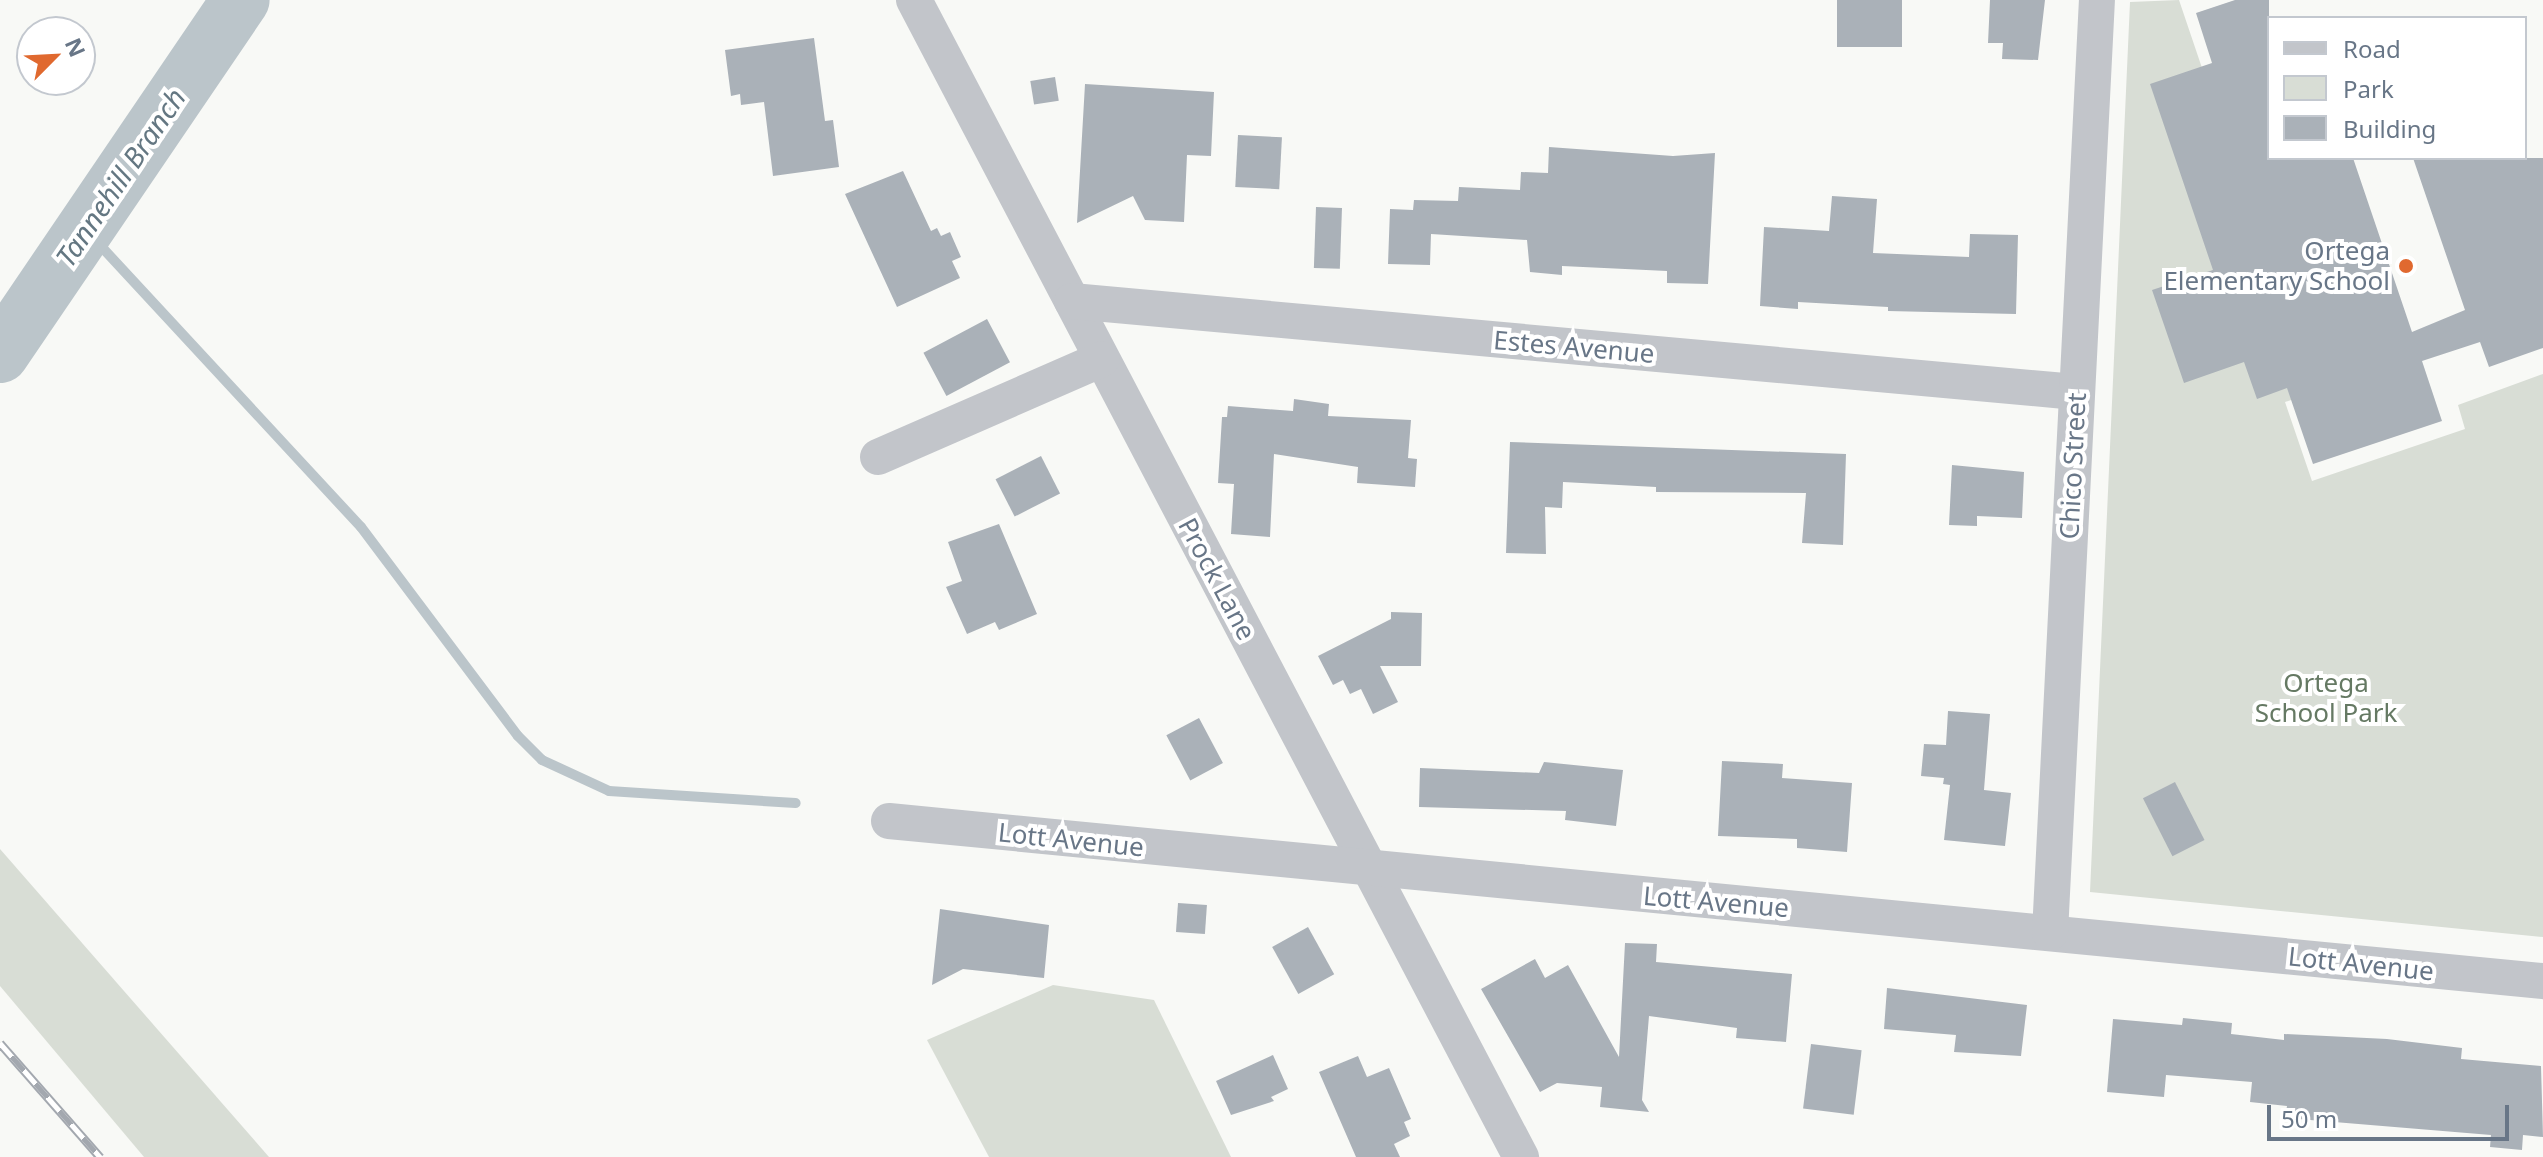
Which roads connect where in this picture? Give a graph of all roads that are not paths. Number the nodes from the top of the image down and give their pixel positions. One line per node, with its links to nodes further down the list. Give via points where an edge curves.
1 (914, 0): 3 (street, Prock Lane)
2 (2097, 0): 5 (street, Chico Street)
3 (1072, 301): 4 (street, Prock Lane); 5 (street, Estes Avenue)
4 (1102, 359): 6 (street); 8 (street, Prock Lane)
5 (2076, 392): 9 (street, Chico Street)
6 (878, 457)
7 (889, 821): 8 (street, Lott Avenue)
8 (1370, 871): 9 (street, Lott Avenue); 11 (street, Prock Lane)
9 (2050, 933): 10 (street, Lott Avenue)
10 (2543, 981)
11 (1521, 1157)

